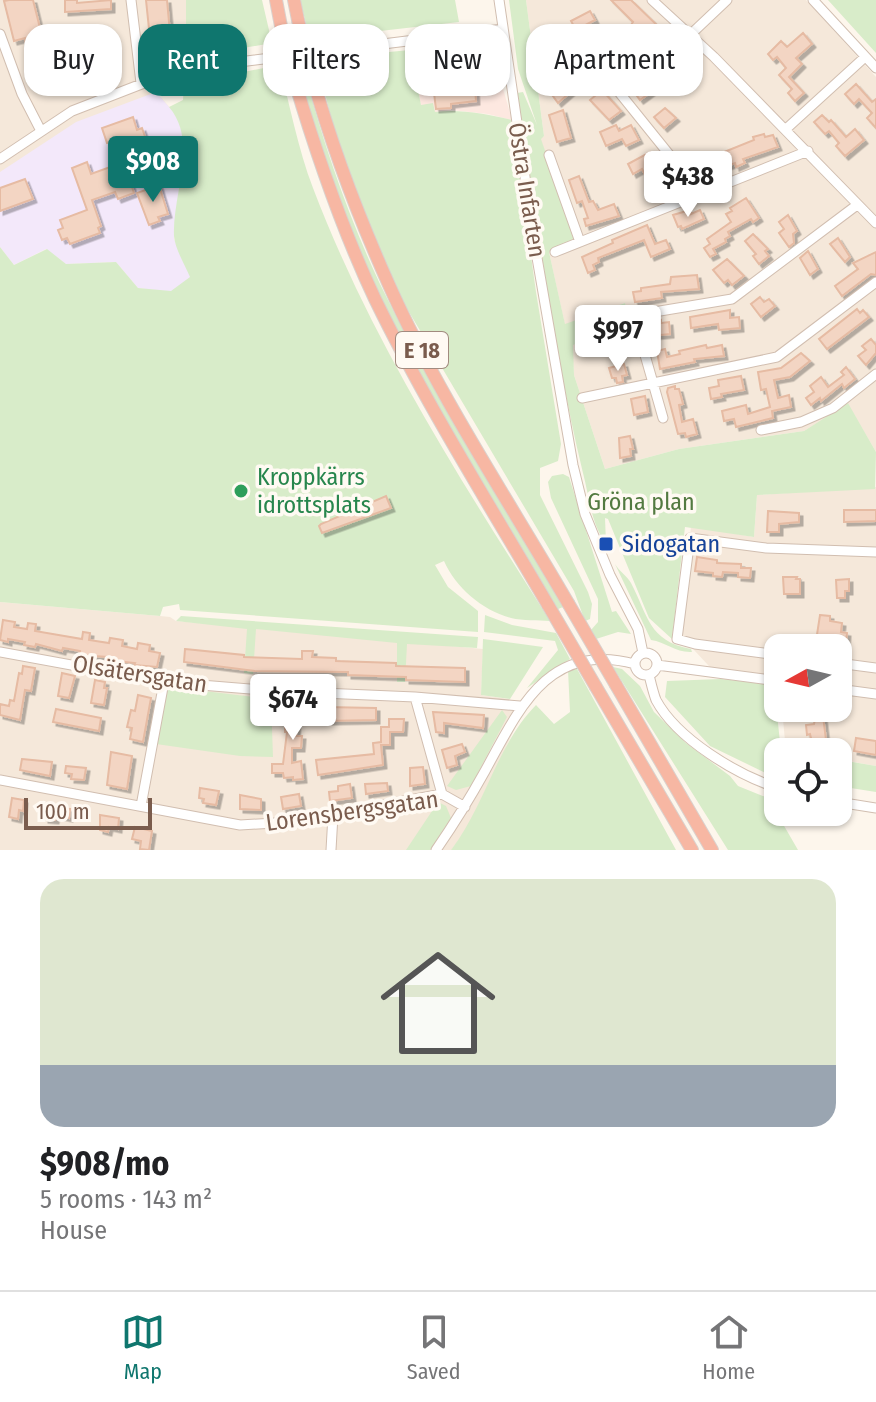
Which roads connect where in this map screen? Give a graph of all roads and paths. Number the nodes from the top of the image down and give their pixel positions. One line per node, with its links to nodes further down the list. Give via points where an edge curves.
1 (131, 0): 15 (street)
2 (276, 0): 62 (highway, E 18, bridge, via 320,164 375,298)
3 (294, 0): 63 (highway, E 18, bridge, via 338,159 390,287)
4 (499, 0): 8 (street, Östra Infarten)
5 (652, 0): 9 (street)
6 (727, 0): 10 (street)
7 (813, 0): 14 (street)
8 (502, 24)
9 (678, 24)
10 (702, 24)
11 (0, 34): 22 (street)
12 (405, 41): 16 (street)
13 (703, 48): 21 (street)
14 (865, 57): 17 (street); 21 (street)
15 (138, 58)
16 (247, 61)
17 (876, 68)
18 (510, 76): 39 (street, Östra Infarten, via 573,465 585,514 638,629)
19 (138, 84): 22 (street, via 82,106)
20 (622, 96): 26 (street)
21 (786, 129): 23 (street)
22 (41, 131): 25 (street)
23 (808, 151): 26 (street); 27 (street)
24 (549, 155): 29 (street)
25 (0, 159)
26 (701, 194): 29 (street)
27 (857, 205): 28 (street); 33 (street, via 732,299 636,315)
28 (876, 223)
29 (580, 242): 30 (street)
30 (555, 252)
31 (876, 282): 33 (street, via 777,357)
32 (876, 374): 36 (street, via 833,408 801,422)
33 (652, 382): 34 (street); 35 (street)
34 (582, 398)
35 (663, 418)
36 (761, 430)
37 (876, 552): 40 (street, via 766,548 690,538 678,641)
38 (0, 652): 47 (street, Olsätersgatan)
39 (643, 653): 41 (street); 42 (street, via 655,657)
40 (764, 653)
41 (635, 664): 45 (street, via 639,673); 51 (street, via 591,659 566,665)
42 (657, 665): 45 (street); 46 (street)
43 (852, 665): 44 (street)
44 (876, 668)
45 (649, 675): 53 (street, via 656,699 684,732 715,757)
46 (764, 679)
47 (164, 682): 50 (street, Olsätersgatan); 56 (street)
48 (852, 691): 49 (street)
49 (876, 694)
50 (415, 697): 51 (street, Olsätersgatan); 54 (street)
51 (520, 706): 57 (street)
52 (0, 780): 56 (street, Lorensbergsgatan)
53 (764, 782)
54 (442, 794): 57 (street, Lorensbergsgatan); 59 (street, Lorensbergsgatan)
55 (852, 804): 58 (street)
56 (141, 806): 59 (street, Lorensbergsgatan, via 240,825)
57 (465, 807): 61 (street)
58 (876, 808)
59 (333, 815): 60 (street)
60 (331, 850)
61 (436, 850)
62 (692, 850)
63 (712, 850)

